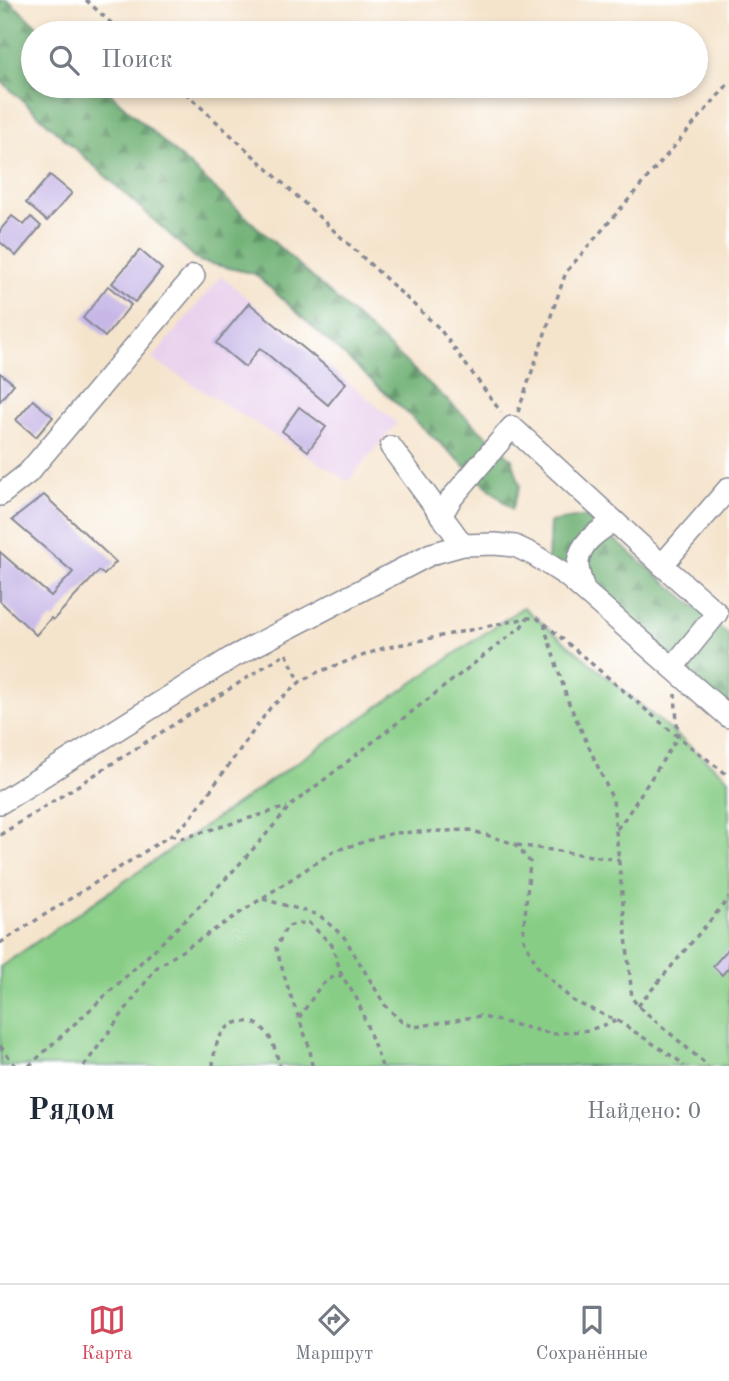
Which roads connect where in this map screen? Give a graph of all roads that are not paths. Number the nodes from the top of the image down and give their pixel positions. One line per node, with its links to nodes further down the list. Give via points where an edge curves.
1 (194, 276): 4 (street, via 28,473)
2 (391, 447): 5 (street)
3 (729, 488): 8 (street)
4 (0, 495)
5 (441, 516): 6 (street, via 512,427); 7 (street)
6 (614, 521): 8 (street); 9 (street, via 583,547 578,564)
7 (463, 545): 9 (street, via 515,546); 12 (street, via 431,554 231,658)
8 (662, 565): 10 (street, via 717,613)
9 (584, 590): 10 (street)
10 (673, 667): 11 (street)
11 (729, 717)
12 (0, 803)

